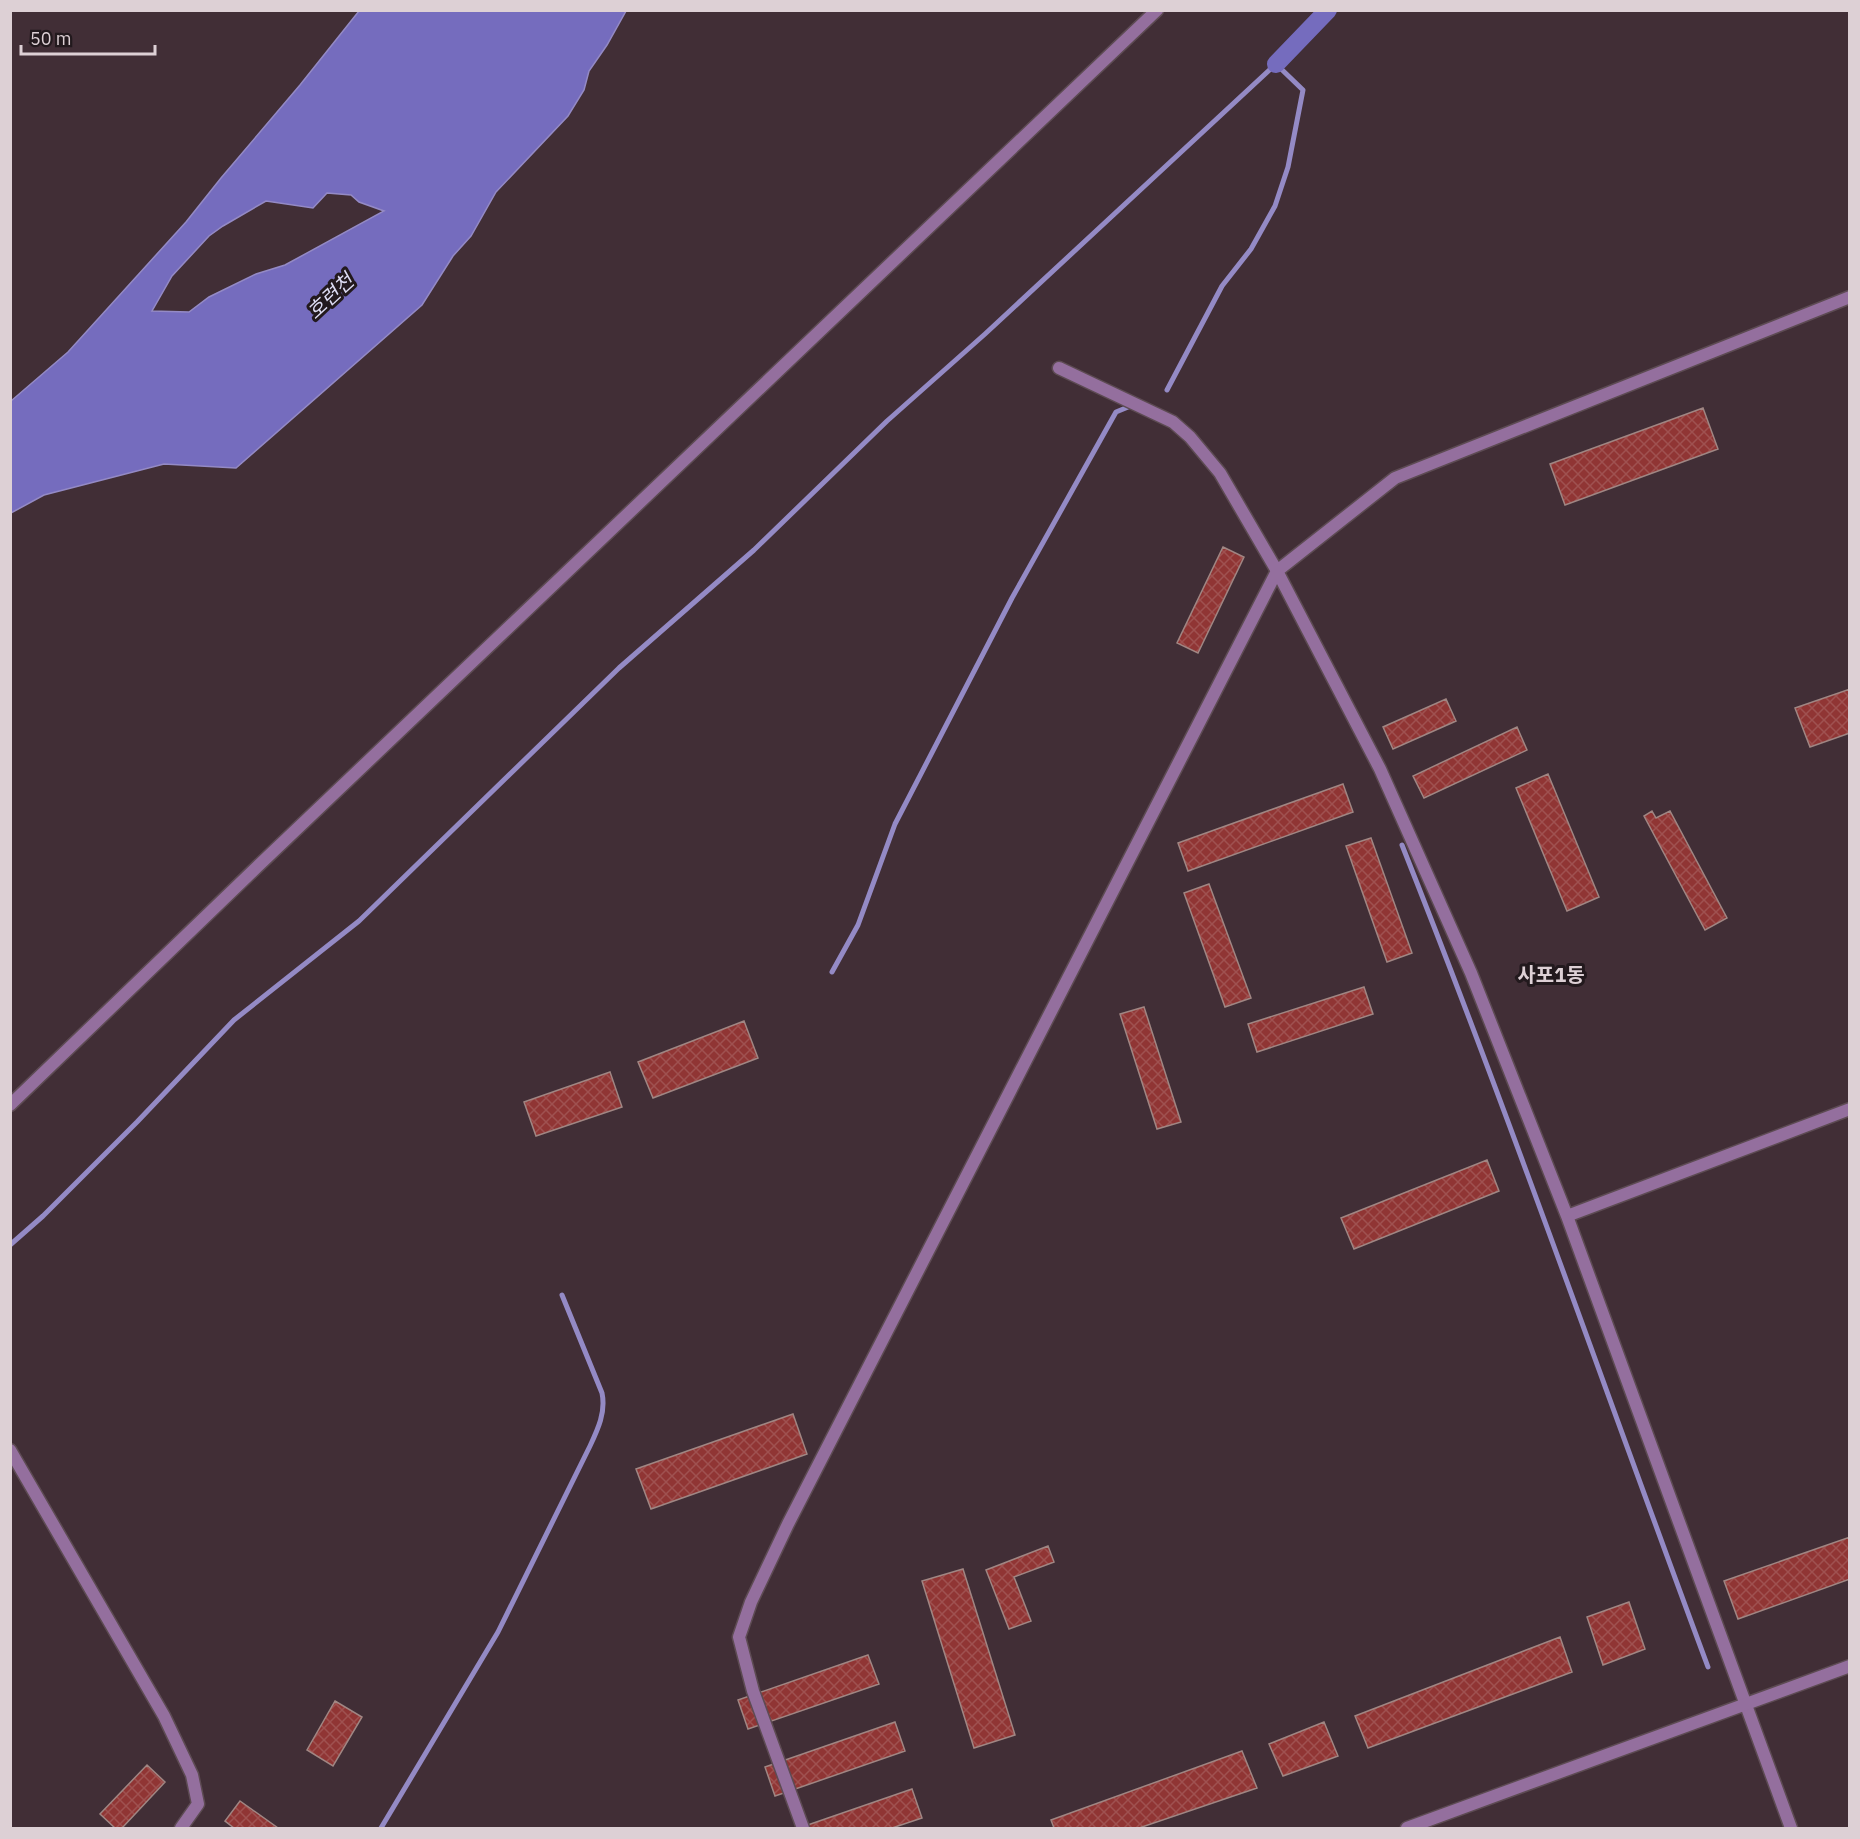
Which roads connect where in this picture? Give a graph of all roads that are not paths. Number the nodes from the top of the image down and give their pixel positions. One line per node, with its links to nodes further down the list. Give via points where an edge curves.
1 (1157, 10): 5 (street)
2 (1850, 297): 4 (street, via 1395,478)
3 (1059, 368): 4 (street, via 1173,422 1190,437 1220,473)
4 (1277, 571): 7 (street, via 1380,769 1471,973); 12 (street, via 751,1602 739,1637 753,1691)
5 (10, 1106)
6 (1850, 1109): 7 (street)
7 (1567, 1216): 10 (street)
8 (10, 1450): 11 (street, via 164,1716 192,1775 198,1804)
9 (1850, 1666): 10 (street)
10 (1745, 1704): 13 (street); 14 (street)
11 (181, 1828)
12 (803, 1828)
13 (1407, 1828)
14 (1791, 1828)

